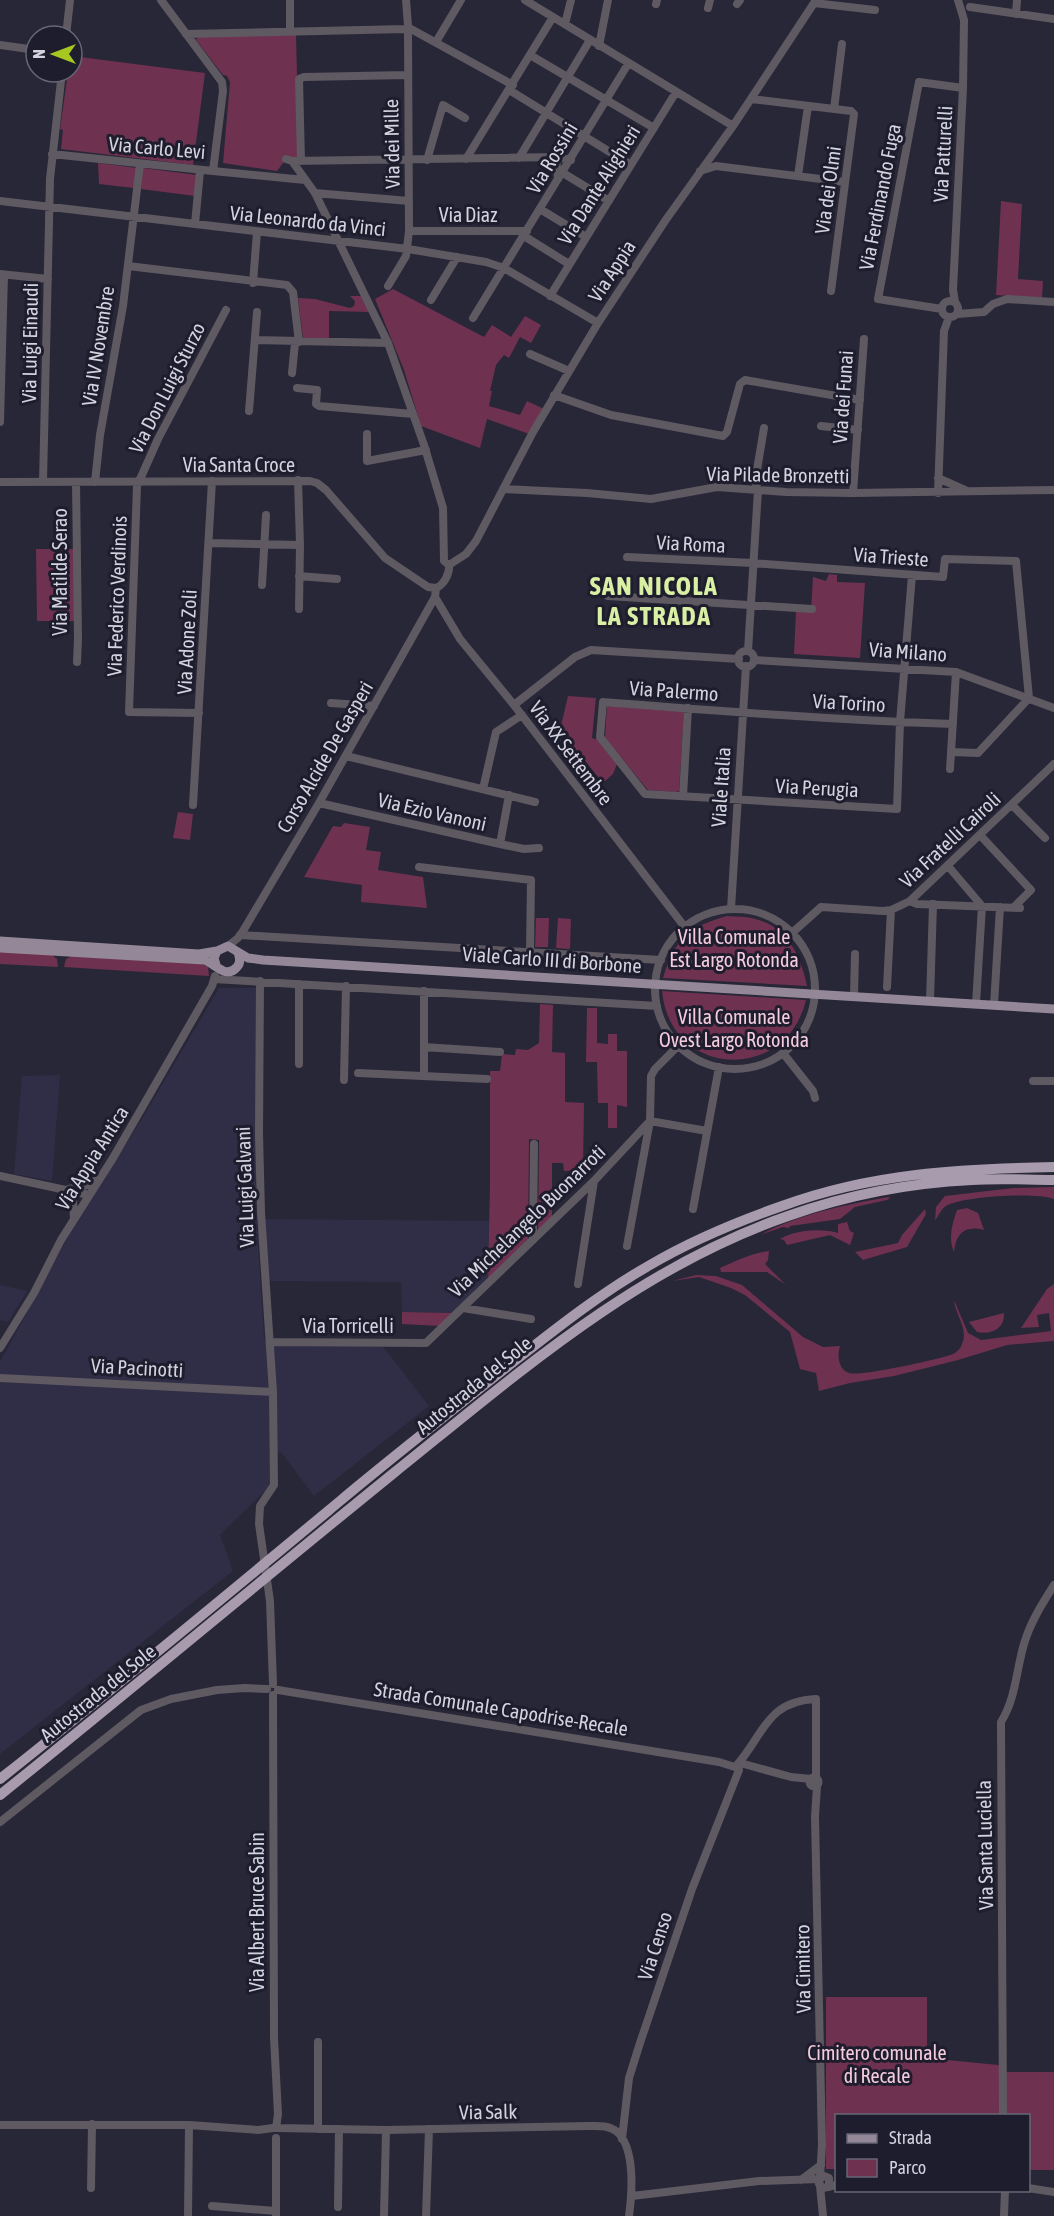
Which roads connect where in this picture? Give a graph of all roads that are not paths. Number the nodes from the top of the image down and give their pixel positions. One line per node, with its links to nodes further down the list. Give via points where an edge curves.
1 (70, 0): 16 (street)
2 (161, 0): 20 (street, Via Carlo Levi)
3 (290, 0): 19 (street)
4 (406, 0): 18 (street, Via dei Mille)
5 (461, 0): 22 (street)
6 (525, 0): 14 (street)
7 (571, 0): 17 (street)
8 (608, 0): 25 (street)
9 (1017, 0): 13 (street)
10 (815, 1): 12 (street); 35 (street, Via Appia)
11 (967, 4): 13 (street); 33 (street, Via Patturelli)
12 (875, 10)
13 (1016, 14): 15 (street)
14 (553, 17): 17 (street); 27 (street)
15 (1054, 19)
16 (67, 24)
17 (565, 24): 21 (street)
18 (408, 29): 19 (street); 22 (street); 29 (street, Via dei Mille)
19 (290, 31): 20 (street)
20 (186, 34): 57 (street, Via Carlo Levi, via 222,82)
21 (590, 40): 25 (street); 30 (street)
22 (436, 42): 32 (street)
23 (842, 44): 38 (street)
24 (0, 45): 26 (street)
25 (599, 46): 28 (street)
26 (24, 48)
27 (530, 55): 30 (street); 32 (street)
28 (628, 64): 34 (street); 36 (street, Via Rossini)
29 (407, 75): 49 (street, Via dei Mille); 52 (street, via 300,79)
30 (568, 78): 36 (street); 39 (street)
31 (61, 84): 45 (street, Via Luigi Einaudi)
32 (511, 88): 39 (street); 48 (street)
33 (963, 88): 89 (street, Via Patturelli); 92 (street, Via Ferdinando Fuga, via 919,82 878,299)
34 (676, 92): 41 (street); 42 (street, Via Dante Alighieri)
35 (751, 99): 37 (street); 41 (street, Via Appia)
36 (606, 100): 42 (street); 43 (street, Via Rossini)
37 (808, 106): 38 (street); 60 (street)
38 (834, 109): 62 (street, Via dei Olmi, via 854,114)
39 (547, 112): 43 (street); 47 (street)
40 (465, 118): 50 (street, via 443,105)
41 (733, 126): 44 (street, Via Appia)
42 (654, 128): 54 (street, Via Dante Alighieri)
43 (585, 136): 51 (street, Via Rossini); 54 (street)
44 (715, 151): 55 (street); 58 (street, Via Appia)
45 (52, 154): 53 (street, Via Carlo Levi); 67 (street, Via Luigi Einaudi)
46 (556, 157): 47 (street); 51 (street); 59 (street)
47 (519, 158): 48 (street)
48 (466, 159): 50 (street)
49 (409, 160): 50 (street); 52 (street); 65 (street, Via dei Mille)
50 (427, 160)
51 (571, 160): 59 (street, Via Rossini)
52 (302, 161): 61 (street, via 289,160)
53 (141, 165): 56 (street, Via Carlo Levi); 69 (street, Via IV Novembre)
54 (631, 165): 66 (street, Via Dante Alighieri)
55 (716, 166): 58 (street); 60 (street)
56 (200, 171): 57 (street, Via Carlo Levi); 70 (street)
57 (213, 171): 61 (street)
58 (700, 171): 95 (street, Via Appia)
59 (560, 176): 66 (street); 68 (street, Via Rossini)
60 (798, 176): 62 (street)
61 (305, 180): 63 (street)
62 (845, 182): 85 (street, Via dei Olmi)
63 (315, 193): 65 (street); 75 (street)
64 (0, 201): 67 (street, Via Leonardo da Vinci)
65 (409, 201): 71 (street, Via dei Mille)
66 (609, 201): 74 (street, Via Dante Alighieri)
67 (50, 206): 69 (street, Via Leonardo da Vinci); 82 (street, Via Luigi Einaudi)
68 (540, 209): 73 (street, Via Rossini); 74 (street)
69 (134, 216): 70 (street, Via Leonardo da Vinci); 79 (street, Via IV Novembre)
70 (195, 224): 72 (street, Via Leonardo da Vinci)
71 (409, 231): 73 (street, Via Diaz); 76 (street, Via dei Mille)
72 (257, 232): 75 (street, Via Leonardo da Vinci); 83 (street)
73 (525, 234): 78 (street); 80 (street, Via Rossini)
74 (586, 237): 78 (street, Via Dante Alighieri)
75 (340, 241): 76 (street, Via Leonardo da Vinci); 99 (street)
76 (408, 249): 77 (street, Via Leonardo da Vinci); 84 (street, Via dei Mille)
77 (457, 257): 80 (street, Via Leonardo da Vinci); 87 (street)
78 (569, 264): 86 (street, Via Dante Alighieri)
79 (128, 266): 83 (street); 119 (street, Via IV Novembre)
80 (504, 268): 86 (street, Via Leonardo da Vinci); 94 (street, Via Rossini)
81 (2, 274): 82 (street); 108 (street)
82 (48, 279): 117 (street, Via Luigi Einaudi)
83 (253, 283): 98 (street, via 287,285 293,292)
84 (388, 286)
85 (831, 291)
86 (550, 296): 95 (street, Via Leonardo da Vinci)
87 (431, 300)
88 (1054, 302): 93 (street, Via Ferdinando Fuga, via 1007,299)
89 (954, 303): 92 (street, via 945,303); 92 (street, via 959,309); 93 (street)
90 (226, 310): 120 (street, Via Don Luigi Sturzo)
91 (257, 312): 97 (street)
92 (948, 313): 93 (street, Via Ferdinando Fuga); 114 (street)
93 (976, 313)
94 (473, 318)
95 (598, 323): 101 (street, Via Appia)
96 (864, 339): 105 (street, Via dei Funai)
97 (255, 340): 98 (street); 106 (street)
98 (297, 343): 99 (street); 102 (street)
99 (388, 343): 107 (street)
100 (530, 354): 101 (street)
101 (569, 371): 104 (street, Via Appia)
102 (292, 373)
103 (297, 388): 107 (street, via 317,390 319,406)
104 (554, 395): 105 (street, via 611,415 723,436 740,384 745,380); 122 (street, Via Appia)
105 (860, 400): 111 (street, Via dei Funai)
106 (249, 411)
107 (413, 414): 113 (street)
108 (0, 422)
109 (821, 426): 111 (street)
110 (764, 428): 123 (street, via 755,482)
111 (858, 430): 127 (street, Via dei Funai)
112 (367, 434): 113 (street, via 367,460)
113 (426, 450): 133 (street, via 443,508)
114 (938, 478): 125 (street); 126 (street)
115 (298, 480): 121 (street, Via Santa Croce); 131 (street); 139 (street, Via Santa Croce, via 317,483 326,490 386,558)
116 (0, 482): 117 (street, Via Santa Croce)
117 (43, 482): 118 (street, Via Santa Croce)
118 (76, 482): 119 (street, Via Santa Croce); 148 (street, Via Matilde Serao)
119 (95, 482): 120 (street, Via Santa Croce)
120 (139, 482): 121 (street, Via Santa Croce); 159 (street, Via Federico Verdinois, via 129,712)
121 (212, 482): 129 (street, Via Adone Zoli)
122 (503, 489): 123 (street, Via Pilade Bronzetti, via 651,499 717,487); 133 (street, Via Appia, via 476,541 466,554)
123 (758, 490): 127 (street, Via Pilade Bronzetti); 134 (street)
124 (1054, 490): 126 (street, Via Pilade Bronzetti)
125 (938, 492): 126 (street, Via Pilade Bronzetti); 127 (street, Via Pilade Bronzetti)
126 (969, 492)
127 (853, 493)
128 (266, 514): 130 (street)
129 (209, 543): 130 (street); 159 (street, Via Adone Zoli)
130 (264, 545): 131 (street); 138 (street)
131 (300, 545): 136 (street)
132 (627, 557): 134 (street, Via Roma)
133 (447, 563): 139 (street, via 449,573)
134 (753, 563): 135 (street, Via Trieste); 142 (street)
135 (912, 575): 150 (street); 152 (street, Via Trieste, via 943,577 945,559 1016,561)
136 (299, 576): 137 (street); 143 (street)
137 (337, 579)
138 (262, 585)
139 (436, 588): 141 (street)
140 (608, 596): 142 (street)
141 (435, 597): 154 (street, Corso Alcide De Gasperi); 155 (street, Via XX Settembre, via 460,639)
142 (752, 606): 144 (street); 145 (street)
143 (299, 609)
144 (812, 609)
145 (748, 651): 146 (street, via 741,653); 147 (street)
146 (739, 659): 149 (street); 155 (street, via 591,650 575,657)
147 (754, 660): 149 (street); 150 (street, Via Milano)
148 (77, 662)
149 (746, 666): 158 (street, Viale Italia)
150 (904, 667): 151 (street, Via Milano); 161 (street)
151 (956, 672): 152 (street, Via Milano); 162 (street)
152 (1029, 698): 157 (street, Via Milano); 163 (street, via 978,753)
153 (331, 703): 154 (street)
154 (374, 705): 164 (street, Corso Alcide De Gasperi)
155 (514, 705): 160 (street, Via XX Settembre)
156 (688, 708): 158 (street, Via Palermo); 168 (street, Via Palermo, via 603,702 600,737); 170 (street)
157 (1054, 708)
158 (743, 712): 161 (street, Via Torino); 171 (street, Viale Italia)
159 (199, 713): 175 (street, Via Adone Zoli)
160 (522, 715): 167 (street, via 496,732); 188 (street, Via XX Settembre)
161 (900, 722): 162 (street, Via Torino); 171 (street, Via Perugia, via 897,809)
162 (953, 724): 163 (street)
163 (951, 752): 166 (street)
164 (346, 756): 167 (street); 173 (street, Corso Alcide De Gasperi)
165 (1054, 764): 174 (street, Via Fratelli Cairoli)
166 (950, 769)
167 (483, 789): 169 (street)
168 (645, 794): 170 (street, Via Perugia)
169 (509, 795): 172 (street); 178 (street)
170 (683, 796): 171 (street, Via Perugia)
171 (736, 801): 186 (street, Viale Italia)
172 (534, 802)
173 (319, 803): 178 (street, Via Ezio Vanoni); 190 (street, Corso Alcide De Gasperi)
174 (1011, 804): 176 (street, Via Fratelli Cairoli); 177 (street)
175 (193, 805)
176 (980, 834): 180 (street, Via Fratelli Cairoli); 185 (street, via 1031,890 1017,908)
177 (1045, 838)
178 (500, 844): 179 (street, Via Ezio Vanoni)
179 (539, 848)
180 (948, 866): 182 (street, Via Fratelli Cairoli); 184 (street)
181 (419, 867): 196 (street, via 531,880)
182 (910, 901): 183 (street); 187 (street, Via Fratelli Cairoli)
183 (933, 904): 184 (street); 212 (street)
184 (982, 906): 185 (street); 213 (street)
185 (1000, 907): 214 (street)
186 (731, 909): 188 (street, via 700,917); 189 (street, via 758,912)
187 (891, 910): 189 (street, Via Fratelli Cairoli, via 821,907); 208 (street)
188 (684, 926): 199 (street)
189 (792, 933): 210 (street, via 810,961)
190 (241, 934): 192 (street, Corso Alcide De Gasperi); 195 (street, Corso Alcide De Gasperi); 196 (street)
191 (0, 941): 194 (main road, via 199,954)
192 (228, 946): 194 (main road); 195 (main road, Viale Carlo III di Borbone)
193 (0, 948): 200 (main road, via 204,960)
194 (217, 951): 200 (main road)
195 (238, 952): 198 (main road, Viale Carlo III di Borbone); 201 (main road)
196 (530, 952): 199 (street)
197 (855, 954): 211 (street)
198 (263, 960): 201 (main road, Viale Carlo III di Borbone); 206 (main road, Viale Carlo III di Borbone)
199 (661, 960): 206 (street)
200 (216, 965): 202 (main road); 204 (street, Via Appia Antica)
201 (238, 966): 202 (main road, Viale Carlo III di Borbone)
202 (229, 972): 204 (street, Via Appia Antica)
203 (260, 981): 204 (street); 205 (street); 247 (street, Via Luigi Galvani, via 261,1212)
204 (215, 982): 235 (street, Via Appia Antica)
205 (299, 984): 207 (street); 221 (street)
206 (656, 984): 210 (main road, Viale Carlo III di Borbone); 215 (street)
207 (346, 986): 209 (street); 226 (street)
208 (886, 987)
209 (424, 991): 215 (street); 218 (street)
210 (814, 994): 211 (main road, Viale Carlo III di Borbone); 220 (street, via 808,1021)
211 (854, 996): 212 (main road, Viale Carlo III di Borbone)
212 (930, 1000): 213 (main road, Viale Carlo III di Borbone)
213 (976, 1004): 214 (main road, Viale Carlo III di Borbone)
214 (994, 1005): 216 (main road, Viale Carlo III di Borbone)
215 (657, 1006): 217 (street, via 669,1034)
216 (1054, 1009)
217 (679, 1045): 222 (street, via 698,1059); 230 (street, via 651,1076)
218 (424, 1047): 219 (street); 224 (street)
219 (500, 1052)
220 (783, 1053): 222 (street, via 753,1067); 229 (street)
221 (299, 1064)
222 (719, 1067): 231 (street)
223 (358, 1073): 224 (street)
224 (424, 1076): 225 (street)
225 (487, 1079)
226 (344, 1080)
227 (1033, 1081): 228 (street)
228 (1054, 1081)
229 (815, 1098)
230 (650, 1121): 231 (street); 237 (street, Via Michelangelo Buonarroti); 243 (street)
231 (707, 1131): 240 (street)
232 (534, 1144): 242 (street)
233 (1054, 1167): 257 (highway, Autostrada del Sole, via 902,1175 842,1188 732,1225 651,1264 568,1319 415,1438)
234 (0, 1176): 238 (street)
235 (99, 1180): 238 (street); 239 (street, Via Appia Antica)
236 (1054, 1180): 259 (highway, Autostrada del Sole, via 973,1180 848,1198 737,1236 660,1274 566,1335)
237 (594, 1181): 242 (street, Via Michelangelo Buonarroti); 244 (street)
238 (64, 1190): 239 (street); 241 (street, via 73,1202)
239 (88, 1195): 241 (street, Via Appia Antica)
240 (693, 1209)
241 (74, 1220): 249 (street, Via Appia Antica)
242 (533, 1240): 245 (street, Via Michelangelo Buonarroti)
243 (627, 1246)
244 (578, 1284)
245 (463, 1308): 246 (street); 248 (street, Via Michelangelo Buonarroti)
246 (531, 1319)
247 (270, 1342): 248 (street, Via Torricelli); 251 (street, Via Luigi Galvani)
248 (426, 1343)
249 (0, 1348)
250 (0, 1378): 251 (street, Via Pacinotti)
251 (273, 1392): 252 (street, Via Luigi Galvani, via 274,1485 260,1506)
252 (262, 1544): 254 (street, Via Albert Bruce Sabin, via 270,1601)
253 (1054, 1585): 262 (street, Via Santa Luciella, via 1029,1628 1014,1692 1001,1722)
254 (273, 1690): 256 (street, Strada Comunale Capodrise-Recale); 260 (street, Strada Comunale Capodrise-Recale, via 217,1690 171,1699 141,1710); 270 (street, Via Albert Bruce Sabin)
255 (816, 1699): 256 (street, Via Censo, via 785,1705 771,1718); 258 (street, Via Cimitero)
256 (741, 1766): 258 (street, Strada Comunale Capodrise-Recale); 271 (street, Via Censo, via 692,1889 640,2043 629,2078)
257 (0, 1779)
258 (813, 1782): 272 (street, Via Cimitero)
259 (0, 1795)
260 (0, 1822)
261 (318, 2042): 266 (street)
262 (1003, 2114)
263 (92, 2124): 264 (street, Via Salk); 265 (street, Via Salk); 275 (street)
264 (0, 2125)
265 (189, 2125): 270 (street, Via Salk); 283 (street)
266 (318, 2128): 267 (street, Via Salk); 270 (street, Via Salk)
267 (339, 2129): 269 (street, Via Salk); 281 (street)
268 (429, 2129): 269 (street, Via Salk); 271 (street, Via Salk, via 589,2126 608,2127); 285 (street)
269 (386, 2130): 284 (street)
270 (276, 2132): 282 (street, Via Albert Bruce Sabin)
271 (622, 2139): 279 (street, via 629,2159)
272 (821, 2165): 273 (street); 274 (street)
273 (801, 2180): 274 (street); 279 (street)
274 (826, 2182): 287 (street)
275 (91, 2188)
276 (1030, 2188): 278 (street)
277 (1005, 2192): 288 (street)
278 (1054, 2192)
279 (632, 2196): 286 (street)
280 (212, 2206): 282 (street)
281 (338, 2207)
282 (276, 2214)
283 (188, 2216)
284 (384, 2216)
285 (426, 2216)
286 (629, 2216)
287 (823, 2216)
288 (1004, 2216)

